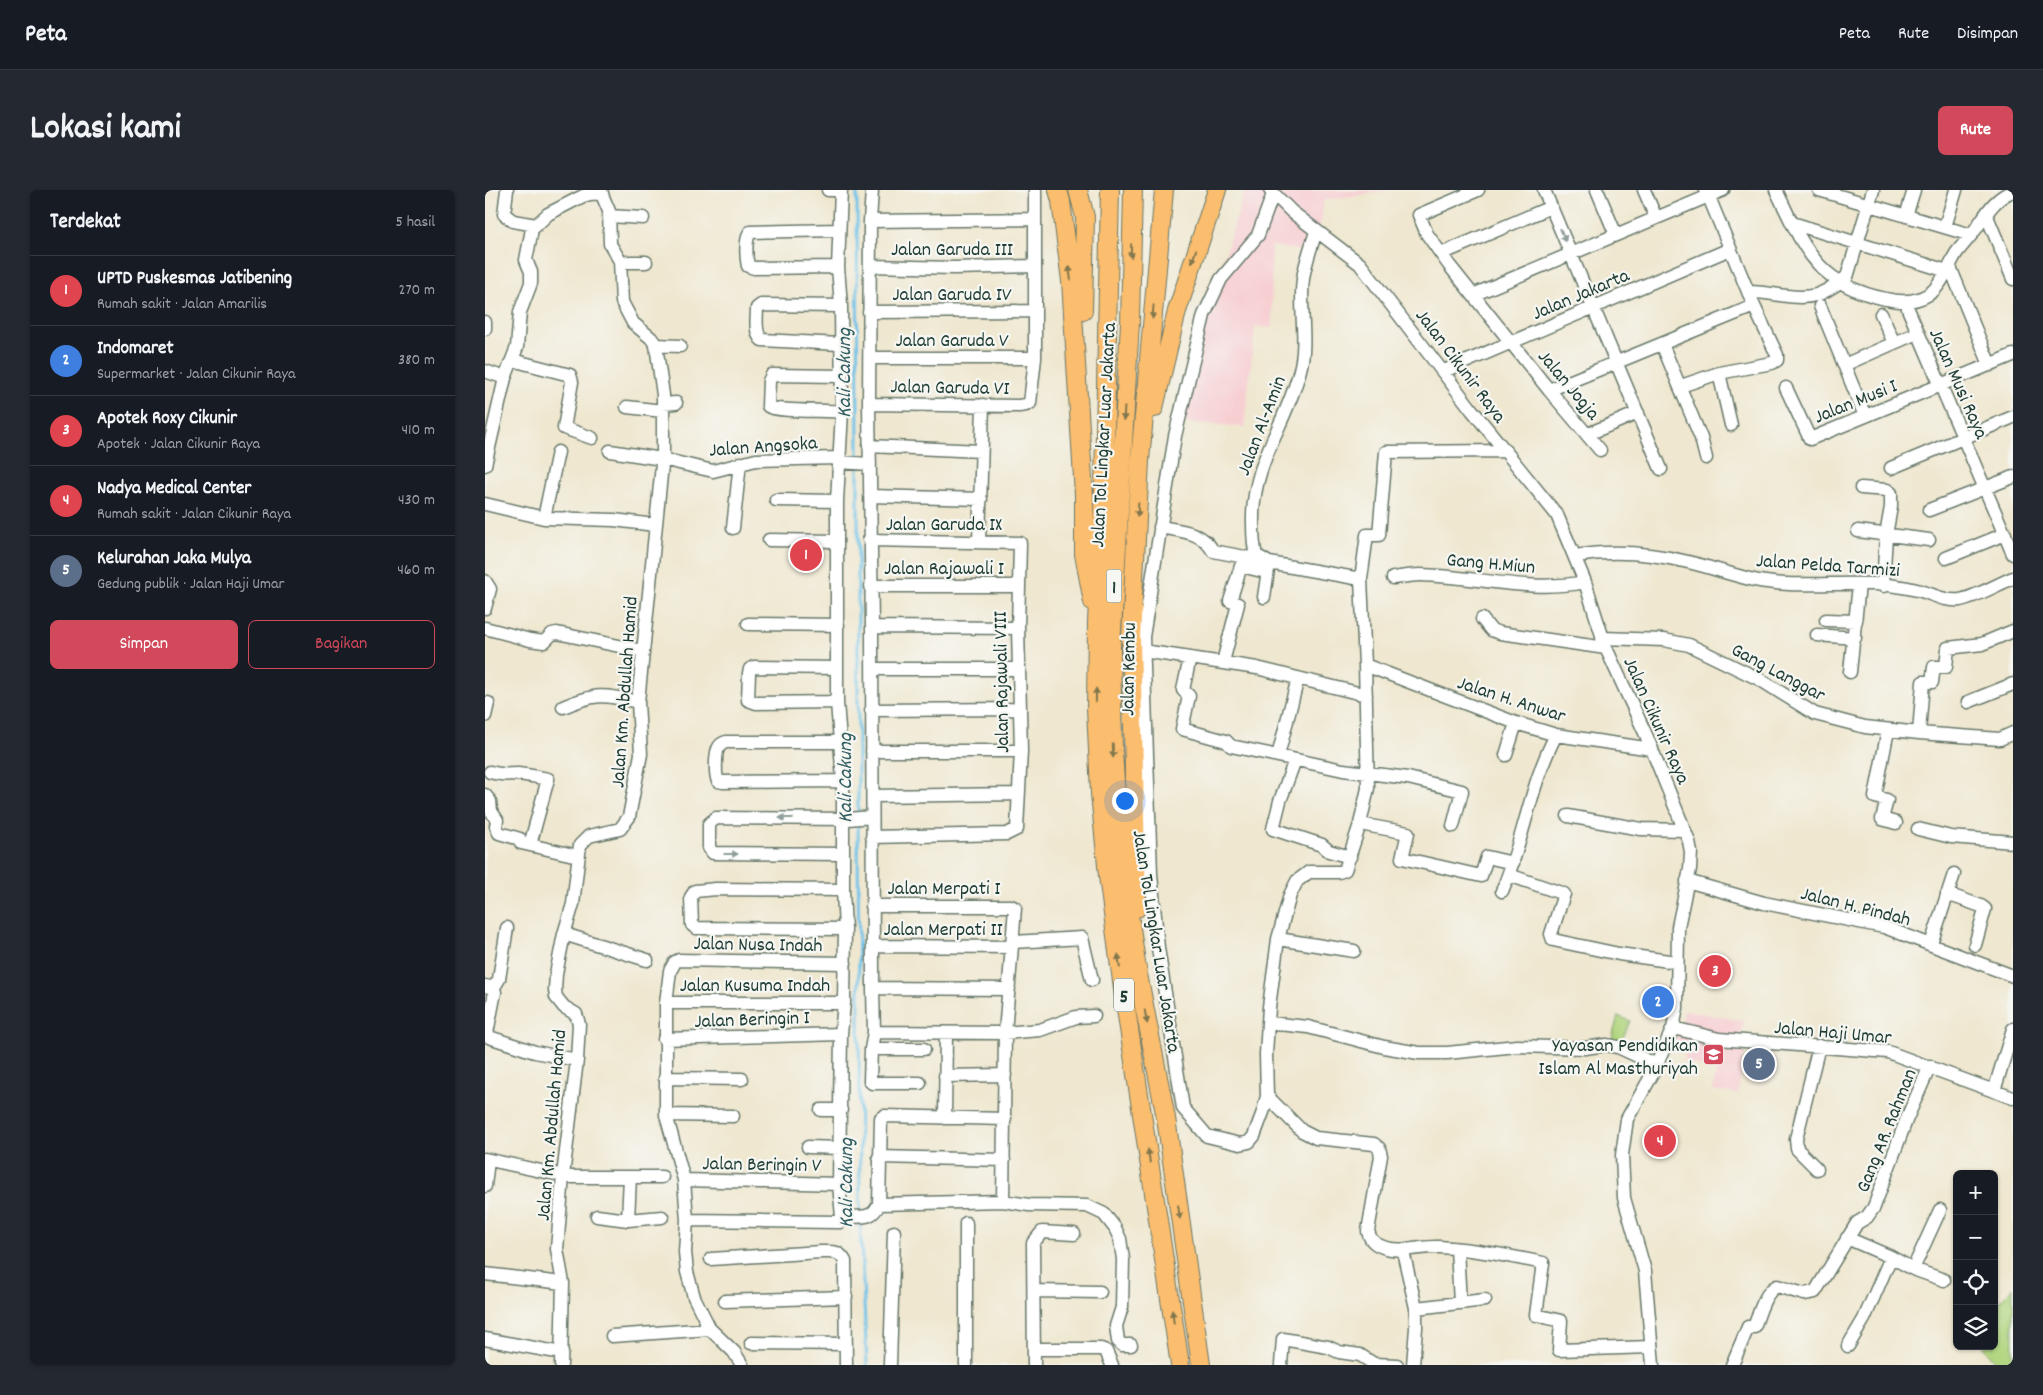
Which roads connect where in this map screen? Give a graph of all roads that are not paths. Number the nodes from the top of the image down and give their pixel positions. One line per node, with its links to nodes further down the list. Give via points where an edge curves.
1 (507, 190): 36 (street, via 504,214 513,221)
2 (828, 190): 3 (street)
3 (841, 190): 38 (street)
4 (872, 190): 34 (street)
5 (1035, 190): 33 (street)
6 (1058, 190): 93 (highway, one-way to 6, via 1071,281)
7 (1078, 190): 93 (highway, via 1085,217 1083,366)
8 (1217, 190): 111 (highway, one-way to 111, via 1177,311)
9 (1478, 190): 44 (street, Jalan Jogja, via 1419,215)
10 (1544, 190): 27 (street)
11 (1597, 190): 40 (street)
12 (1644, 190): 32 (street)
13 (1723, 190): 23 (street)
14 (1775, 190): 35 (street)
15 (1819, 190): 26 (street)
16 (1873, 190): 26 (street)
17 (1914, 190): 30 (street)
18 (1957, 190): 37 (street)
19 (2013, 191): 28 (street, via 1995,201)
20 (601, 192): 29 (street); 36 (street, via 583,196 548,214)
21 (1164, 192): 111 (highway, one-way to 111)
22 (1271, 192): 39 (street, Jalan Cikunir Raya); 128 (street, Jalan Kembu, via 1258,235 1221,279 1204,316 1175,436)
23 (1707, 193): 32 (street); 43 (street)
24 (1110, 195): 157 (highway, Jalan Tol Lingkar Luar Jakarta / 1, via 1104,484)
25 (1133, 196): 239 (highway, Jalan Tol Lingkar Luar Jakarta / 1, one-way to 239, via 1130,323 1111,648 1113,751 1120,853)
26 (1869, 205): 30 (street); 42 (street)
27 (1551, 207): 44 (street); 45 (street, one-way to 45)
28 (1985, 214): 41 (street); 52 (street)
29 (609, 216): 31 (street); 71 (street, via 610,244 620,261 622,302 633,323)
30 (1906, 216): 37 (street)
31 (643, 218)
32 (1656, 218): 40 (street)
33 (1035, 219): 34 (street); 50 (street)
34 (870, 221): 49 (street)
35 (1792, 223): 42 (street); 53 (street, via 1817,264)
36 (536, 225): 76 (street, via 530,235 526,260 531,283 519,317 517,347)
37 (1945, 227): 41 (street)
38 (838, 230): 48 (street); 48 (street, via 750,232 747,259 749,266 754,268)
39 (1316, 232): 81 (street, Jalan Cikunir Raya, via 1360,264); 142 (street, Jalan Al-Amin, via 1303,279 1301,369 1269,446 1254,496 1253,542 1256,554)
40 (1616, 235): 45 (street)
41 (1971, 235): 51 (street, via 1957,252)
42 (1858, 243): 51 (street); 53 (street, via 1847,277)
43 (1730, 249): 54 (street); 59 (street, Jalan Jakarta)
44 (1441, 254): 55 (street, Jalan Jogja)
45 (1571, 254): 55 (street); 59 (street)
46 (627, 262): 47 (street)
47 (646, 262)
48 (838, 266): 56 (street)
49 (870, 266): 50 (street, Jalan Garuda III); 62 (street)
50 (1034, 266): 61 (street)
51 (1949, 269): 53 (street, via 1934,290 1909,301 1868,295); 79 (street)
52 (2013, 279)
53 (1839, 283): 54 (street, via 1815,295)
54 (1748, 292): 57 (street)
55 (1473, 294): 67 (street, Jalan Jogja)
56 (841, 306): 69 (street); 69 (street, via 757,308 757,334 762,340)
57 (1753, 306): 70 (street); 82 (street, via 1777,360)
58 (1820, 306): 78 (street)
59 (1594, 308): 67 (street, Jalan Jakarta); 77 (street)
60 (1908, 309): 66 (street, Jalan Musi Raya)
61 (1035, 311): 62 (street, Jalan Garuda IV); 75 (street)
62 (869, 312): 74 (street)
63 (1881, 314): 68 (street)
64 (485, 322): 65 (street)
65 (485, 329)
66 (1917, 333): 68 (street); 86 (street, Jalan Musi Raya)
67 (1511, 342): 81 (street, Jalan Jakarta); 88 (street, Jalan Jogja)
68 (1894, 343): 78 (street)
69 (840, 344): 83 (street)
70 (1662, 344): 77 (street); 85 (street)
71 (656, 345): 72 (street); 91 (street, Jalan Km. Abdullah Hamid)
72 (679, 346)
73 (2013, 355): 79 (street, Jalan Musi I)
74 (870, 358): 75 (street, Jalan Garuda V); 89 (street)
75 (1035, 358): 90 (street, Jalan Garuda VI, via 1030,403 1023,406)
76 (512, 360): 84 (street); 101 (street, via 570,375 572,382 564,428)
77 (1617, 363): 88 (street); 95 (street)
78 (1844, 365): 96 (street)
79 (1990, 365): 86 (street, Jalan Musi I)
80 (485, 371): 84 (street)
81 (1444, 371): 106 (street, Jalan Cikunir Raya)
82 (1719, 373): 85 (street); 98 (street)
83 (841, 376): 94 (street); 94 (street, via 772,375 768,406)
84 (505, 378): 114 (street)
85 (1681, 386): 109 (street)
86 (1940, 386): 96 (street, Jalan Musi I); 100 (street, Jalan Musi Raya)
87 (1786, 388): 96 (street, Jalan Musi I, via 1810,439)
88 (1549, 390): 99 (street, Jalan Jogja)
89 (869, 404): 90 (street, Jalan Garuda VI); 102 (street)
90 (983, 404): 103 (street)
91 (667, 406): 92 (street); 108 (street, Jalan Km. Abdullah Hamid)
92 (627, 407)
93 (1079, 409): 157 (highway, via 1084,554)
94 (842, 412): 110 (street)
95 (1638, 413): 99 (street); 116 (street)
96 (1865, 416)
97 (2013, 417): 100 (street)
98 (1731, 425)
99 (1588, 434): 104 (street, Jalan Jogja)
100 (1964, 437): 115 (street); 119 (street, Jalan Musi Raya)
101 (592, 438)
102 (869, 446): 103 (street); 113 (street)
103 (981, 450): 121 (street)
104 (1600, 450)
105 (609, 451): 108 (street, Jalan Angsoka)
106 (1505, 451): 140 (street, Jalan Cikunir Raya, via 1557,515); 143 (street, via 1386,452 1379,535 1367,535)
107 (558, 452): 126 (street)
108 (662, 457): 112 (street, Jalan Angsoka, via 713,471); 127 (street, Jalan Km. Abdullah Hamid)
109 (1706, 458)
110 (842, 461): 112 (street, Jalan Angsoka, via 757,460); 113 (street, Jalan Angsoka); 123 (street)
111 (1140, 461): 239 (highway, one-way to 239, via 1131,637)
112 (740, 463): 129 (street)
113 (866, 463): 120 (street)
114 (485, 465)
115 (1891, 468)
116 (1661, 469)
117 (2013, 477): 119 (street)
118 (1861, 488): 132 (street, via 1891,492)
119 (1985, 488): 125 (street); 131 (street, Jalan Musi Raya)
120 (870, 496): 121 (street); 134 (street)
121 (981, 499): 137 (street)
122 (776, 500): 123 (street)
123 (837, 500): 136 (street)
124 (485, 504): 126 (street)
125 (1929, 510)
126 (544, 518): 127 (street, via 614,520)
127 (655, 526): 167 (street, Jalan Km. Abdullah Hamid)
128 (1159, 527): 142 (street, via 1197,534 1213,551); 168 (street, Jalan Kembu)
129 (733, 528)
130 (1858, 531): 132 (street)
131 (2005, 534): 139 (street, Jalan Musi Raya); 141 (street)
132 (1886, 535): 135 (street); 151 (street)
133 (769, 540): 136 (street)
134 (869, 540): 137 (street, Jalan Garuda IX); 149 (street)
135 (1929, 540)
136 (837, 541): 159 (street)
137 (979, 542): 138 (street, Jalan Garuda IX)
138 (1019, 542): 150 (street, Jalan Rajawali VIII)
139 (2013, 554)
140 (1575, 556): 147 (street, Jalan Cikunir Raya); 148 (street, Jalan Pelda Tarmizi, via 1616,553 1672,559 1773,583)
141 (1946, 558)
142 (1265, 562): 143 (street); 152 (street); 170 (street, via 1262,570 1241,566 1230,601 1238,604)
143 (1361, 578): 171 (street)
144 (1393, 578): 147 (street, Gang H.Miun, via 1420,575 1527,585)
145 (2013, 578): 151 (street, Jalan Pelda Tarmizi, via 1960,600)
146 (485, 581): 153 (street, via 490,589)
147 (1585, 582): 166 (street, Jalan Cikunir Raya)
148 (1859, 584): 151 (street, Jalan Pelda Tarmizi); 156 (street)
149 (871, 586): 150 (street, Jalan Rajawali I); 161 (street)
150 (1018, 586): 162 (street, Jalan Rajawali VIII)
151 (1883, 586)
152 (1264, 597)
153 (485, 608)
154 (1483, 619): 166 (street, Gang Langgar, via 1491,630 1500,633)
155 (1826, 620): 156 (street)
156 (1856, 621): 165 (street)
157 (1097, 622): 332 (highway, Jalan Tol Lingkar Luar Jakarta / 5, one-way to 157, via 1108,876 1096,708)
158 (748, 624): 159 (street)
159 (837, 624): 172 (street)
160 (485, 628): 167 (street, via 544,642 557,633)
161 (872, 628): 162 (street); 173 (street)
162 (1018, 628): 174 (street, Jalan Rajawali VIII)
163 (2013, 631): 189 (street, via 1982,644 1948,648 1946,667 1934,667 1932,682 1923,682)
164 (1817, 635): 165 (street)
165 (1855, 638): 175 (street)
166 (1604, 643): 188 (street, Gang Langgar, via 1664,640 1689,646 1759,679 1815,714); 193 (street, Jalan Cikunir Raya)
167 (643, 651): 180 (street, Jalan Km. Abdullah Hamid)
168 (1143, 651): 169 (street); 269 (street, Jalan Kembu, via 1151,874 1164,994 1183,1108 1207,1136 1243,1144 1251,1140 1258,1128)
169 (1190, 658): 170 (street); 197 (street, via 1183,690 1189,696 1182,729 1226,740 1231,746)
170 (1223, 662): 176 (street)
171 (1365, 665): 178 (street); 187 (street, Jalan H. Anwar)
172 (837, 668): 181 (street); 181 (street, via 754,667 749,673 748,700)
173 (872, 669): 174 (street); 185 (street)
174 (1019, 669): 184 (street, Jalan Rajawali VIII)
175 (1850, 672)
176 (1298, 678): 178 (street); 197 (street)
177 (2013, 684): 182 (street)
178 (1366, 695): 200 (street)
179 (485, 702): 186 (street, via 488,703)
180 (638, 702): 183 (street, via 593,696); 217 (street, Jalan Km. Abdullah Hamid, via 641,754 629,817 620,829 589,836 581,845)
181 (837, 702): 192 (street)
182 (1968, 702)
183 (563, 707)
184 (1020, 709): 185 (street); 194 (street, Jalan Rajawali VIII)
185 (871, 710): 195 (street)
186 (485, 716)
187 (1516, 723): 191 (street, Jalan H. Anwar); 196 (street)
188 (1888, 730): 189 (street, Gang Langgar); 208 (street, via 1875,797 1887,800 1882,819)
189 (1919, 733): 190 (street, Gang Langgar, via 2000,739)
190 (2013, 733)
191 (1556, 735): 193 (street, Jalan H. Anwar); 219 (street, via 1538,775)
192 (841, 742): 201 (street); 201 (street, via 726,742 717,750 716,777 720,782)
193 (1652, 749): 212 (street, Jalan Cikunir Raya)
194 (1021, 751): 195 (street); 203 (street, Jalan Rajawali VIII)
195 (872, 752): 204 (street)
196 (1506, 755)
197 (1278, 756): 198 (street)
198 (1295, 760): 200 (street); 218 (street, via 1273,829)
199 (487, 772): 202 (street); 215 (street, via 548,779)
200 (1368, 773): 209 (street, via 1367,799); 210 (street, via 1407,778 1462,792)
201 (839, 781): 206 (street)
202 (485, 794): 215 (street, via 497,820 499,833)
203 (1019, 794): 204 (street); 213 (street, Jalan Rajawali VIII, via 1018,822 1014,831 1007,834)
204 (873, 796): 207 (street)
205 (1568, 816): 212 (street, via 1641,829)
206 (845, 818): 207 (street); 216 (street); 216 (street, one-way to 216, via 715,818 709,824 709,848 713,853)
207 (869, 818): 213 (street)
208 (1896, 822)
209 (1360, 824): 218 (street); 219 (street, via 1408,833 1402,858 1481,876 1487,857)
210 (1453, 826)
211 (1918, 829): 214 (street, via 1951,837)
212 (1684, 830): 222 (street, Jalan Cikunir Raya, via 1691,852)
213 (873, 837): 226 (street)
214 (2013, 842)
215 (530, 845): 217 (street)
216 (843, 854): 223 (street)
217 (578, 856): 229 (street, Jalan Km. Abdullah Hamid, via 573,904)
218 (1350, 856): 230 (street, via 1345,870 1309,872 1297,881)
219 (1513, 863): 221 (street)
220 (1954, 874): 225 (street)
221 (1509, 875): 224 (street); 237 (street, via 1564,894 1551,934 1553,940)
222 (1687, 881): 232 (street, Jalan H. Pindah, via 1765,903 1884,927); 237 (street, Jalan Cikunir Raya, via 1678,927)
223 (843, 890): 228 (street); 228 (street, via 716,890 693,893 691,904 693,927)
224 (1502, 891)
225 (1947, 894): 232 (street); 233 (street, via 1985,909)
226 (872, 906): 231 (street, Jalan Merpati I, via 1011,906 1015,908); 234 (street)
227 (507, 928): 242 (street, via 499,979)
228 (845, 929): 238 (street)
229 (564, 934): 236 (street); 260 (street, Jalan Km. Abdullah Hamid, via 555,990 559,1002 578,1019)
230 (1278, 939): 235 (street); 248 (street)
231 (1013, 944): 234 (street, Jalan Merpati II); 241 (street, Jalan Merpati II, via 1082,938); 244 (street)
232 (1931, 944): 240 (street, Jalan H. Pindah)
233 (1975, 945)
234 (873, 946): 243 (street)
235 (1354, 951)
236 (647, 960)
237 (1677, 962): 249 (street, Jalan Cikunir Raya, via 1677,1008)
238 (845, 964): 245 (street, Jalan Nusa Indah, via 679,960 670,971); 246 (street)
239 (1137, 969): 333 (highway, Jalan Tol Lingkar Luar Jakarta / 5, one-way to 333, via 1166,1118)
240 (2013, 976)
241 (1092, 980)
242 (489, 987): 255 (street, via 495,995)
243 (873, 988): 244 (street); 251 (street)
244 (1009, 989): 253 (street)
245 (666, 1003): 246 (street, Jalan Kusuma Indah); 256 (street)
246 (844, 1003): 254 (street)
247 (1094, 1016): 253 (street, via 1076,1017 1040,1030)
248 (1269, 1023): 261 (street, via 1308,1027 1419,1053 1517,1046 1585,1048 1606,1045 1618,1047); 269 (street, via 1265,1054)
249 (1673, 1028): 257 (street, Jalan Haji Umar, via 1719,1039); 261 (street, Jalan Cikunir Raya)
250 (2013, 1029): 268 (street)
251 (875, 1032): 252 (street); 258 (street)
252 (946, 1033): 253 (street); 264 (street)
253 (1005, 1033): 263 (street)
254 (841, 1034): 256 (street, Jalan Beringin I); 272 (street)
255 (486, 1038): 260 (street)
256 (664, 1039): 265 (street)
257 (1819, 1046): 262 (street, Jalan Haji Umar, via 1888,1052); 282 (street, via 1796,1139 1797,1149)
258 (871, 1047): 259 (street); 267 (street, via 871,1082)
259 (924, 1049)
260 (577, 1060): 283 (street, Jalan Km. Abdullah Hamid)
261 (1657, 1065): 322 (street, Jalan Cikunir Raya, via 1627,1119 1621,1167 1624,1198 1645,1271)
262 (1930, 1066): 268 (street, Jalan Haji Umar); 300 (street, Gang AR. Rahman, via 1874,1207)
263 (1005, 1075): 264 (street); 276 (street)
264 (945, 1076): 275 (street)
265 (665, 1078): 266 (street); 273 (street)
266 (741, 1079)
267 (920, 1083)
268 (1993, 1091): 270 (street, Jalan Haji Umar)
269 (1267, 1096): 302 (street, via 1302,1131 1316,1138 1374,1144 1379,1148 1381,1156 1369,1238 1385,1248)
270 (2013, 1098)
271 (821, 1110): 272 (street)
272 (841, 1110): 278 (street)
273 (666, 1115): 274 (street); 286 (street)
274 (733, 1116)
275 (945, 1118): 276 (street); 279 (street, via 884,1116 880,1122)
276 (1005, 1119): 281 (street)
277 (808, 1147): 278 (street)
278 (840, 1148): 287 (street)
279 (879, 1156): 281 (street); 290 (street)
280 (487, 1159): 283 (street); 288 (street)
281 (1004, 1160): 289 (street)
282 (1817, 1169)
283 (563, 1176): 284 (street); 308 (street, Jalan Km. Abdullah Hamid, via 557,1249)
284 (629, 1177): 285 (street); 295 (street)
285 (662, 1177)
286 (683, 1180): 287 (street, Jalan Beringin V); 296 (street)
287 (839, 1184): 294 (street)
288 (485, 1186)
289 (1003, 1201): 290 (street); 321 (street, via 1087,1206 1105,1214 1120,1239 1123,1259 1122,1307 1116,1326 1118,1340 1122,1345)
290 (879, 1204): 294 (street, via 869,1217)
291 (1940, 1210): 305 (street)
292 (597, 1216): 295 (street)
293 (662, 1217): 295 (street)
294 (844, 1217): 296 (street, via 840,1222)
295 (628, 1220)
296 (687, 1220): 316 (street, via 687,1272 693,1297)
297 (966, 1223): 329 (street)
298 (894, 1232): 328 (street)
299 (1074, 1234): 309 (street, via 1042,1232 1033,1243)
300 (1847, 1238): 303 (street); 338 (street, Gang AR. Rahman, via 1815,1292 1804,1294 1777,1286 1773,1288 1754,1327 1748,1327)
301 (1457, 1249): 302 (street); 314 (street); 322 (street, via 1543,1263 1536,1314 1561,1321 1559,1350)
302 (1403, 1251): 315 (street)
303 (1891, 1257): 305 (street); 323 (street, via 1865,1319)
304 (711, 1259): 311 (street, via 838,1252 845,1260)
305 (1913, 1269): 307 (street)
306 (485, 1274): 308 (street)
307 (1944, 1280)
308 (563, 1283): 325 (street, Jalan Km. Abdullah Hamid)
309 (1034, 1291): 310 (street); 324 (street)
310 (1099, 1292)
311 (846, 1297): 313 (street); 320 (street)
312 (1485, 1300): 314 (street)
313 (725, 1302)
314 (1460, 1303): 315 (street)
315 (1416, 1308): 336 (street)
316 (710, 1329): 317 (street); 326 (street, via 734,1352)
317 (612, 1336)
318 (485, 1339): 325 (street)
319 (751, 1343): 320 (street)
320 (846, 1344): 327 (street)
321 (1131, 1345)
322 (1651, 1346): 337 (street, Jalan Cikunir Raya)
323 (1848, 1346)
324 (1034, 1349): 330 (street); 331 (street, via 1101,1350)
325 (561, 1359)
326 (742, 1365)
327 (846, 1365)
328 (890, 1365)
329 (966, 1365)
330 (1034, 1365)
331 (1113, 1365)
332 (1180, 1365)
333 (1201, 1365)
334 (1281, 1365): 335 (street, via 1283,1339 1360,1355 1373,1364)
335 (1397, 1365)
336 (1413, 1365)
337 (1653, 1365)
338 (1732, 1365)

